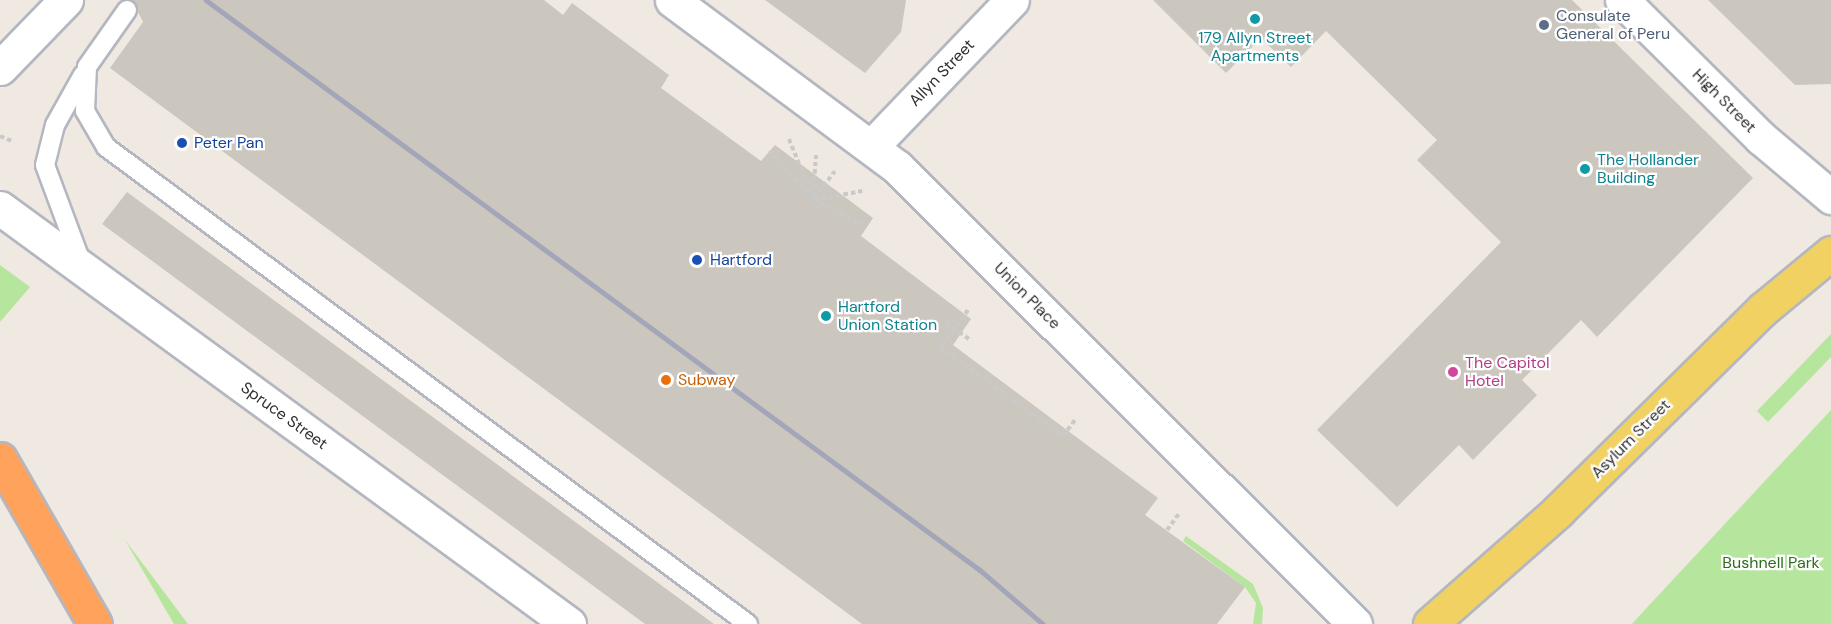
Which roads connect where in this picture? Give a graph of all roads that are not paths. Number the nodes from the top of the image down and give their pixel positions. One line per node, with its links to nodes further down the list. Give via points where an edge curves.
1 (66, 0): 7 (street)
2 (672, 0): 8 (street, Union Place)
3 (1012, 0): 8 (street, Allyn Street)
4 (1622, 0): 9 (street, High Street, via 1761,138)
5 (127, 10): 6 (lane)
6 (87, 67): 12 (lane, via 55,125 45,156 46,176); 16 (lane, via 84,98 89,124 114,155)
7 (0, 68)
8 (872, 146): 17 (street, Union Place)
9 (1831, 197)
10 (0, 208): 12 (street, Spruce Street)
11 (1831, 253): 18 (main road, Asylum Street, via 1762,309 1558,511)
12 (84, 269): 15 (street, Spruce Street)
13 (0, 459): 14 (highway)
14 (95, 624)
15 (569, 624)
16 (748, 624)
17 (1355, 624)
18 (1430, 624)

